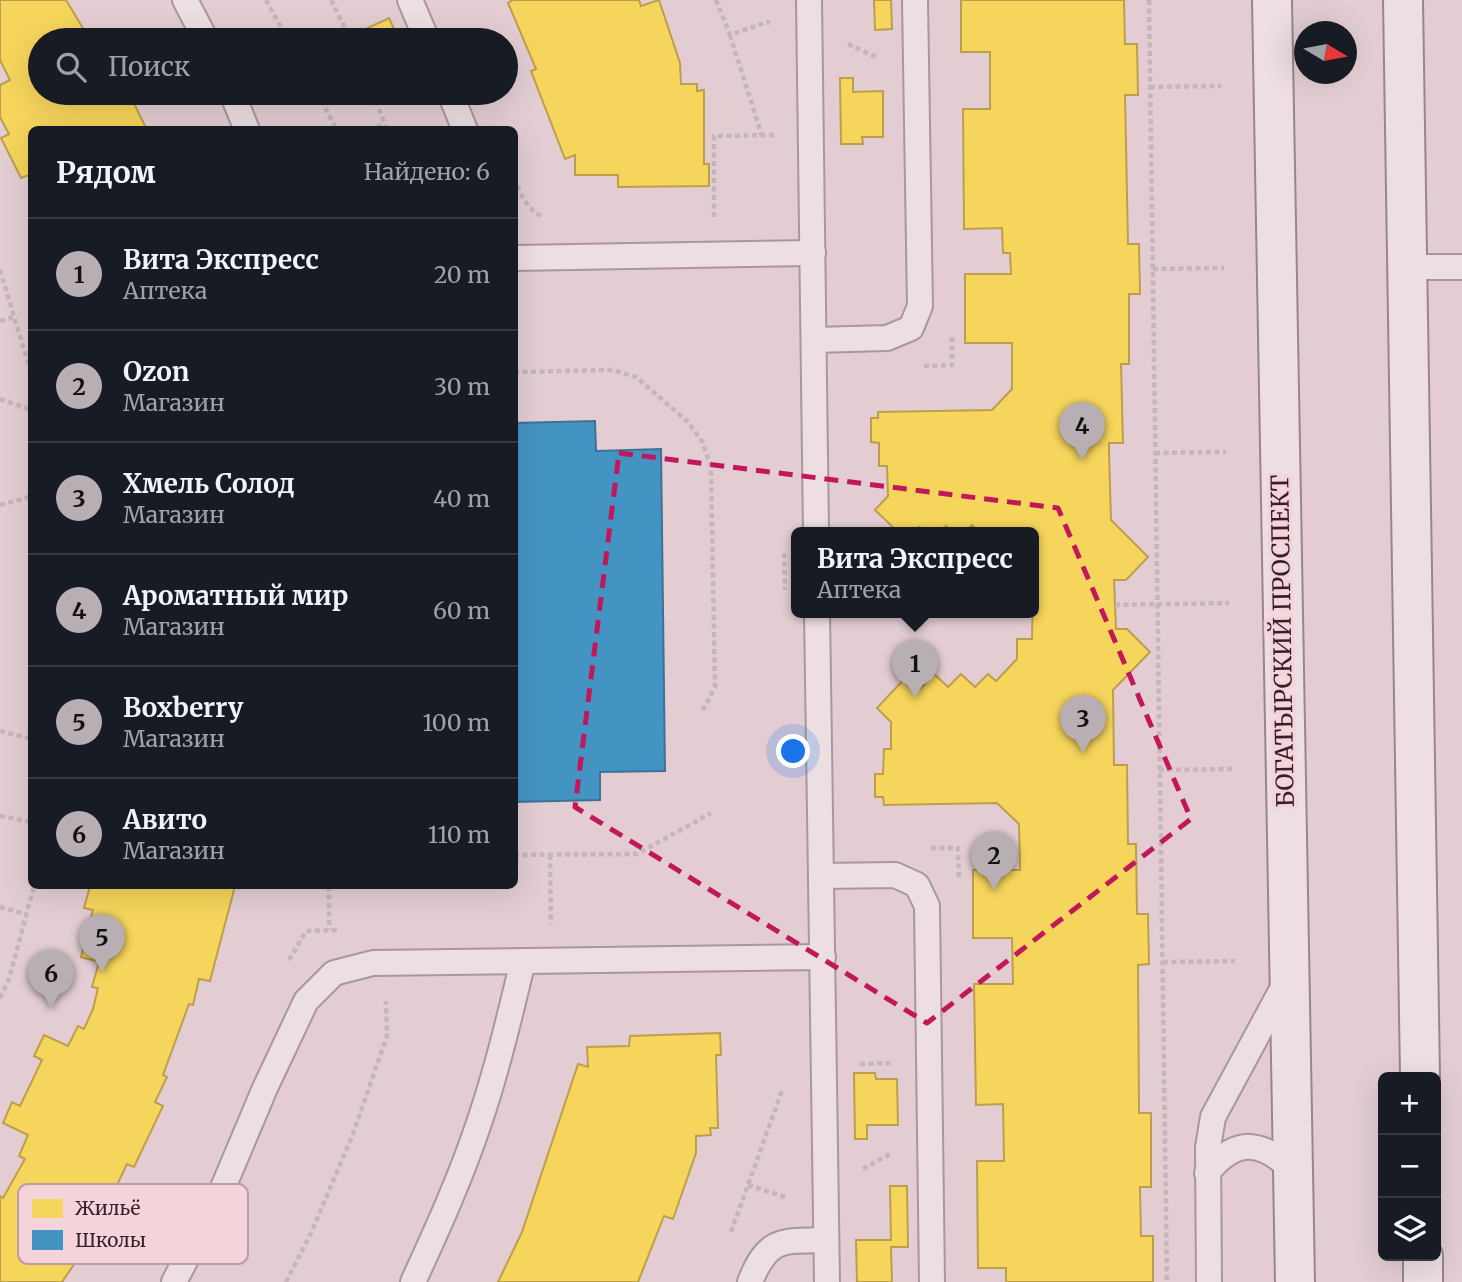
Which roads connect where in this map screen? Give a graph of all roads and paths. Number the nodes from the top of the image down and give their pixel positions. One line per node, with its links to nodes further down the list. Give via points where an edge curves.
1 (185, 0): 12 (lane)
2 (266, 0): 13 (path)
3 (331, 0): 14 (path)
4 (410, 0): 15 (lane)
5 (716, 0): 16 (path)
6 (809, 0): 30 (lane)
7 (915, 0): 39 (lane, via 920,306 911,328 887,338)
8 (1149, 0): 18 (path)
9 (1272, 0): 78 (main road, БОГАТЫРСКИЙ ПРОСПЕКТ)
10 (1403, 0): 32 (main road)
11 (777, 27): 16 (path, via 767,22)
12 (200, 28)
13 (281, 28)
14 (345, 28)
15 (423, 28)
16 (730, 35): 27 (path)
17 (1221, 86): 18 (path)
18 (1150, 87): 35 (path)
19 (237, 105): 23 (lane)
20 (323, 105): 24 (path)
21 (378, 105): 25 (path)
22 (455, 105): 26 (lane)
23 (245, 126)
24 (335, 126)
25 (386, 126)
26 (463, 126)
27 (762, 135): 28 (path); 29 (path, via 714,136)
28 (778, 135)
29 (715, 221)
30 (813, 253): 31 (lane); 39 (lane)
31 (518, 258)
32 (1407, 267): 33 (lane); 81 (main road)
33 (1462, 267)
34 (1224, 268): 35 (path)
35 (1153, 270): 45 (path)
36 (0, 271): 37 (path)
37 (13, 317): 38 (path); 40 (path)
38 (0, 321)
39 (814, 340): 48 (lane)
40 (28, 364)
41 (518, 372): 55 (path, via 613,370 636,377 687,421 702,441 711,467 715,687)
42 (0, 399): 43 (path)
43 (28, 409)
44 (1227, 452): 45 (path)
45 (1155, 453): 52 (path)
46 (28, 497): 47 (path)
47 (0, 505)
48 (816, 527)
49 (784, 547): 50 (path)
50 (785, 600)
51 (1229, 603): 52 (path)
52 (1158, 604): 53 (path); 59 (path)
53 (1115, 605)
54 (817, 618): 65 (lane)
55 (702, 712)
56 (0, 731): 57 (path)
57 (28, 739)
58 (1232, 769): 59 (path)
59 (1159, 770): 76 (path)
60 (711, 813): 64 (path, via 636,853)
61 (0, 816): 62 (path)
62 (28, 821)
63 (518, 855): 64 (path)
64 (550, 855): 70 (path, via 551,928)
65 (821, 876): 73 (lane); 95 (lane, via 895,875 917,885 927,906)
66 (33, 889): 69 (path)
67 (329, 889): 71 (path)
68 (0, 907): 69 (path)
69 (26, 914): 80 (path)
70 (561, 927)
71 (329, 930): 72 (path); 77 (path, via 306,931)
72 (343, 930)
73 (823, 957): 74 (lane); 87 (lane)
74 (523, 961): 85 (lane, via 373,963 334,973 306,1002); 92 (lane, via 479,1123)
75 (1235, 961): 76 (path)
76 (1163, 962): 96 (path)
77 (286, 964)
78 (1289, 975): 83 (main road, БОГАТЫРСКИЙ ПРОСПЕКТ); 84 (lane, via 1213,1117)
79 (378, 997): 91 (path, via 386,997 387,1035 354,1134)
80 (0, 998)
81 (1420, 1072)
82 (788, 1077): 86 (path)
83 (1293, 1171): 84 (lane, via 1278,1155 1259,1147 1238,1147 1220,1157); 98 (main road, БОГАТЫРСКИЙ ПРОСПЕКТ)
84 (1207, 1173): 97 (lane)
85 (225, 1184)
86 (730, 1234)
87 (826, 1240): 93 (lane, via 788,1241 772,1248 758,1262); 94 (lane)
88 (1423, 1261): 99 (main road)
89 (183, 1264): 90 (lane)
90 (174, 1282)
91 (286, 1282)
92 (413, 1282)
93 (750, 1282)
94 (827, 1282)
95 (932, 1282)
96 (1167, 1282)
97 (1209, 1282)
98 (1295, 1282)
99 (1423, 1282)

